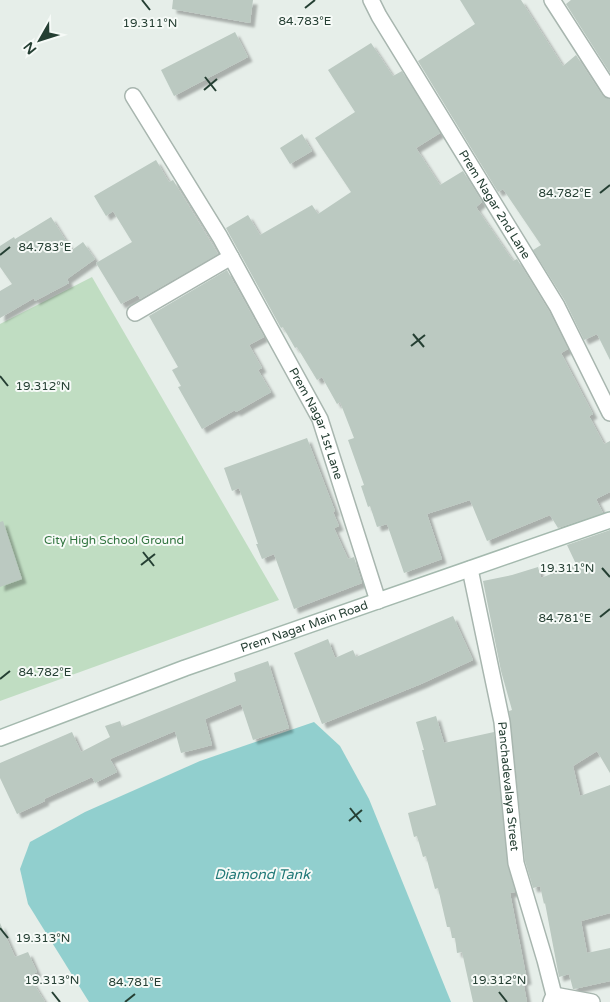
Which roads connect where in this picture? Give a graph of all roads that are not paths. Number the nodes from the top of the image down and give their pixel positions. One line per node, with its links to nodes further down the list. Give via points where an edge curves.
1 (371, 0): 7 (street, Prem Nagar 2nd Lane, via 557,306)
2 (552, 0): 3 (street)
3 (610, 90)
4 (133, 96): 5 (street, Prem Nagar 1st Lane)
5 (232, 257): 6 (street); 10 (street, Prem Nagar 1st Lane, via 320,419)
6 (135, 313)
7 (610, 413)
8 (610, 520): 9 (street, Prem Nagar Main Road)
9 (470, 569): 10 (street, Prem Nagar Main Road); 12 (street, Panchadevalaya Street, via 502,722 516,862 545,960)
10 (378, 601): 11 (street, Prem Nagar Main Road)
11 (0, 738)
12 (552, 999): 13 (street)
13 (592, 1002)

